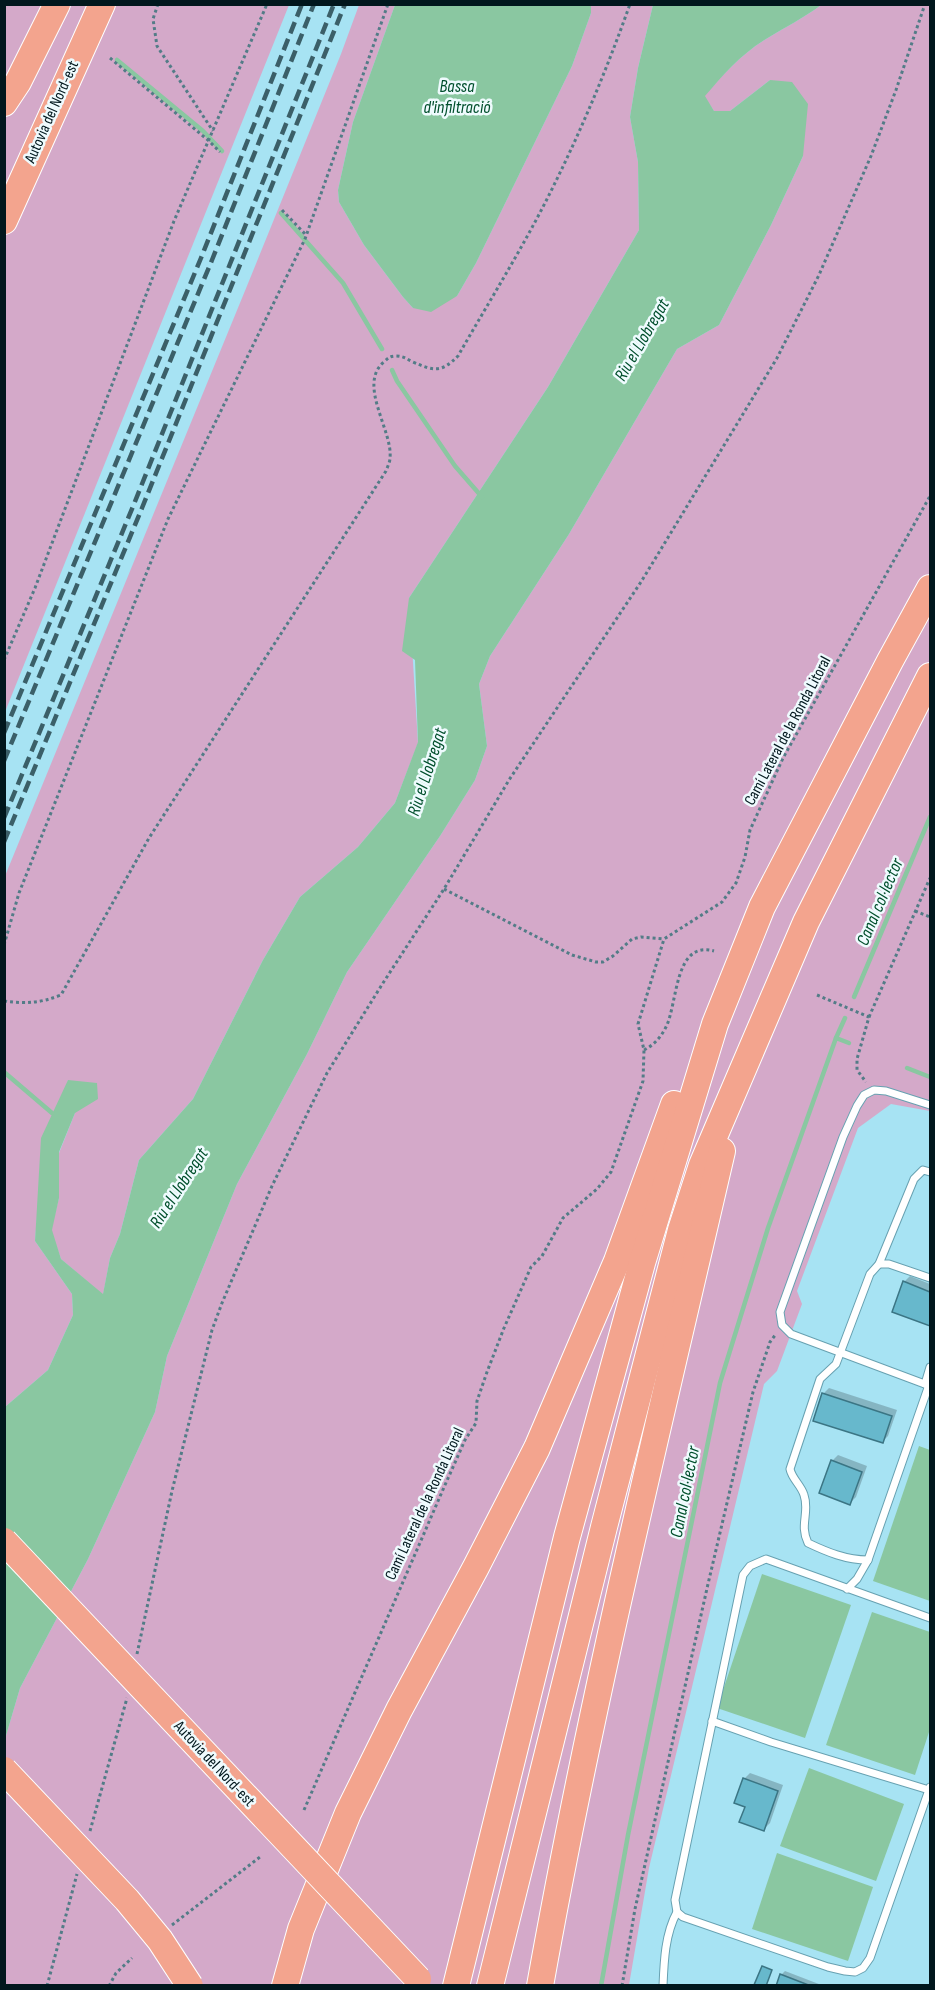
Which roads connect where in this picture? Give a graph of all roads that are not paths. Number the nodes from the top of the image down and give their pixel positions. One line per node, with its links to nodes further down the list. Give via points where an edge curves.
1 (57, 4): 3 (highway)
2 (102, 4): 4 (highway, Autovia del Nord-est)
3 (4, 103)
4 (4, 221)
5 (930, 588): 7 (highway, via 762,907)
6 (930, 676): 8 (highway, via 806,922)
7 (715, 1024): 27 (highway, via 676,1098 617,1261 537,1448 348,1813 301,1929); 29 (highway, via 642,1263 570,1526)
8 (738, 1083): 30 (highway, via 702,1166 681,1230); 31 (highway, via 626,1558)
9 (930, 1105): 13 (lane, via 886,1090 874,1090 864,1095 843,1137 780,1312 782,1326 791,1334)
10 (930, 1172): 11 (lane, via 923,1170 914,1179)
11 (879, 1264): 12 (lane); 13 (lane, via 870,1274)
12 (930, 1278)
13 (839, 1352): 15 (lane); 17 (lane, via 836,1364 820,1379 790,1469 804,1495 803,1532 808,1543 826,1552)
14 (930, 1367): 15 (lane)
15 (928, 1385): 17 (lane)
16 (4, 1541): 28 (highway, Autovia del Nord-est, bridge)
17 (868, 1560): 18 (lane)
18 (848, 1589): 19 (lane); 20 (lane, via 766,1559 750,1566 743,1575)
19 (930, 1618)
20 (712, 1721): 22 (lane); 24 (lane, via 675,1900)
21 (4, 1770): 26 (highway, bridge, via 127,1900)
22 (930, 1788): 24 (lane, via 870,1958 855,1972 828,1968)
23 (4, 1792): 25 (highway, via 115,1911)
24 (678, 1912): 32 (lane, via 670,1930)
25 (170, 1986)
26 (190, 1986)
27 (285, 1986)
28 (424, 1986)
29 (456, 1986)
30 (490, 1986)
31 (540, 1986)
32 (663, 1986)

